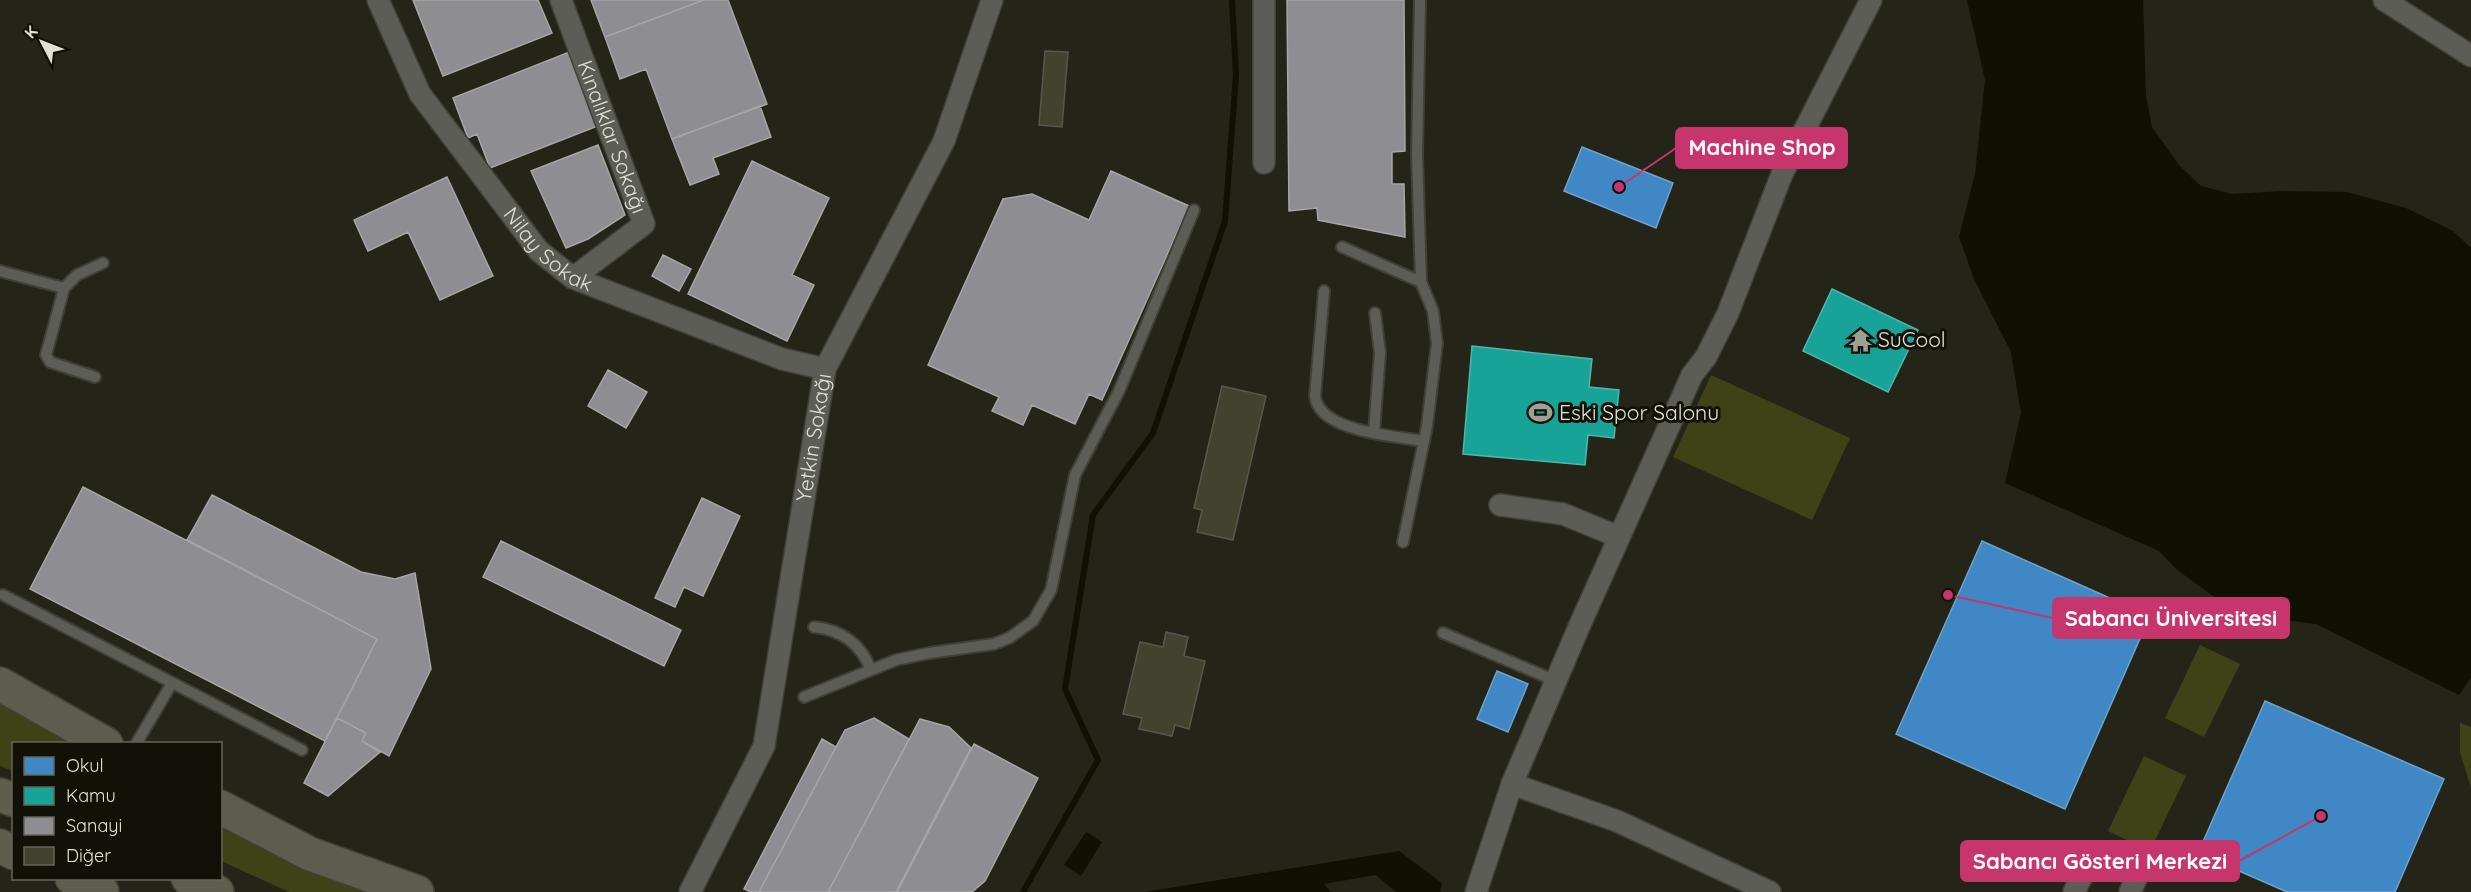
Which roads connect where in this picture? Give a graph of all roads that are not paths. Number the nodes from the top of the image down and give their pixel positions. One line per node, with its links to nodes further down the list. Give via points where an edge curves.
1 (378, 0): 14 (street, Nilay Sokak, via 420,94 540,251)
2 (561, 0): 14 (street, Kınalıklar Sokağı, via 644,224)
3 (992, 0): 19 (street, Yetkin Sokağı, via 944,141)
4 (1264, 0): 9 (street)
5 (1420, 0): 15 (lane, via 1417,154)
6 (1871, 0): 24 (street, via 1782,174 1728,313 1706,357 1692,375)
7 (2384, 0): 8 (street)
8 (2471, 56)
9 (1264, 164)
10 (1194, 210): 29 (lane, via 1119,391 1076,475 1051,590 1040,613 1022,630 994,644 929,652)
11 (1342, 247): 15 (lane)
12 (103, 263): 16 (lane, via 83,271)
13 (0, 271): 16 (lane)
14 (573, 278): 19 (street, Nilay Sokak, via 782,358)
15 (1421, 282): 22 (lane, via 1433,311 1437,342)
16 (64, 288): 20 (lane, via 47,359)
17 (1323, 291): 21 (lane, via 1315,402 1322,413 1339,423)
18 (1375, 313): 21 (lane, via 1380,352)
19 (825, 369): 44 (street, Yetkin Sokağı, via 764,746)
20 (96, 377)
21 (1374, 432): 22 (lane)
22 (1424, 441): 25 (lane)
23 (1500, 505): 24 (street, via 1563,514)
24 (1620, 537): 30 (street)
25 (1403, 542)
26 (3, 595): 31 (lane)
27 (814, 627): 29 (lane, via 850,639)
28 (1443, 633): 30 (lane)
29 (871, 670): 33 (lane)
30 (1556, 681): 37 (street)
31 (172, 682): 35 (lane); 36 (lane)
32 (0, 684): 34 (main road)
33 (804, 697)
34 (102, 742)
35 (137, 742)
36 (302, 750)
37 (1512, 784): 45 (street); 46 (street, via 1617,821)
38 (222, 808): 43 (main road, via 310,854)
39 (74, 880): 41 (highway)
40 (190, 880): 42 (highway)
41 (102, 892)
42 (217, 892)
43 (417, 892)
44 (690, 892)
45 (1476, 892)
46 (1770, 892)
47 (2074, 892): 48 (street, via 2091,858 2113,860 2136,879)
48 (2130, 892)

